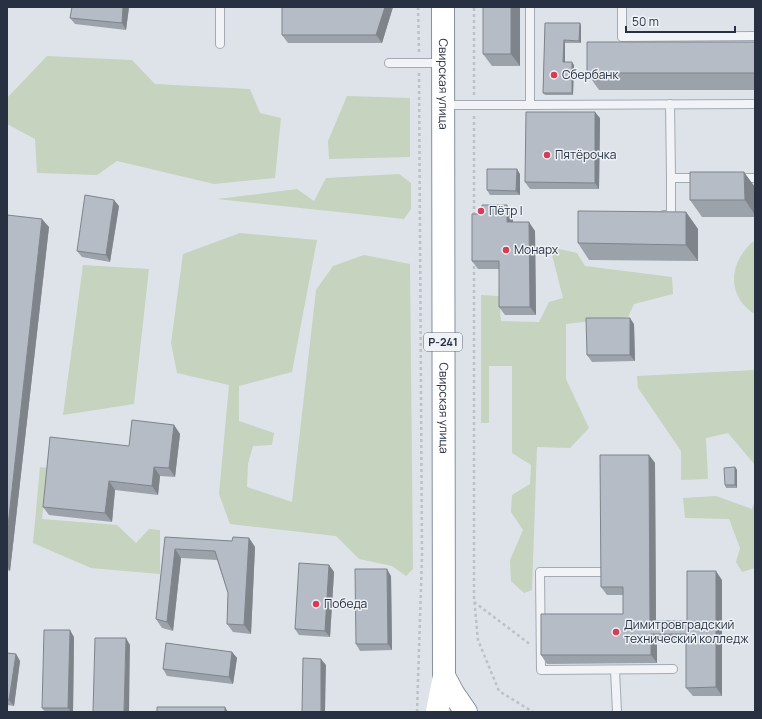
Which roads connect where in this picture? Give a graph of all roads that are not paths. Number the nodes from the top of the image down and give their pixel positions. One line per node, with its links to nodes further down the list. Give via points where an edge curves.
1 (220, 7): 6 (lane)
2 (443, 7): 8 (main road, Свирская улица / Р-241)
3 (530, 7): 12 (lane)
4 (622, 7): 5 (lane, via 622,37)
5 (755, 36)
6 (220, 44)
7 (389, 63): 8 (lane)
8 (443, 63): 11 (main road, Свирская улица / Р-241)
9 (670, 104): 10 (lane); 12 (lane); 13 (lane)
10 (755, 104)
11 (443, 105): 12 (lane); 21 (main road, Свирская улица / Р-241)
12 (530, 105)
13 (671, 178): 14 (lane); 17 (lane, via 671,215)
14 (709, 178)
15 (732, 178): 16 (lane)
16 (755, 178)
17 (655, 215)
18 (600, 572): 20 (lane, via 540,572 541,670)
19 (673, 669): 20 (lane)
20 (615, 670): 24 (lane)
21 (444, 676): 22 (main road, Свирская улица); 23 (main road, Р-241)
22 (438, 712)
23 (466, 712)
24 (617, 712)

